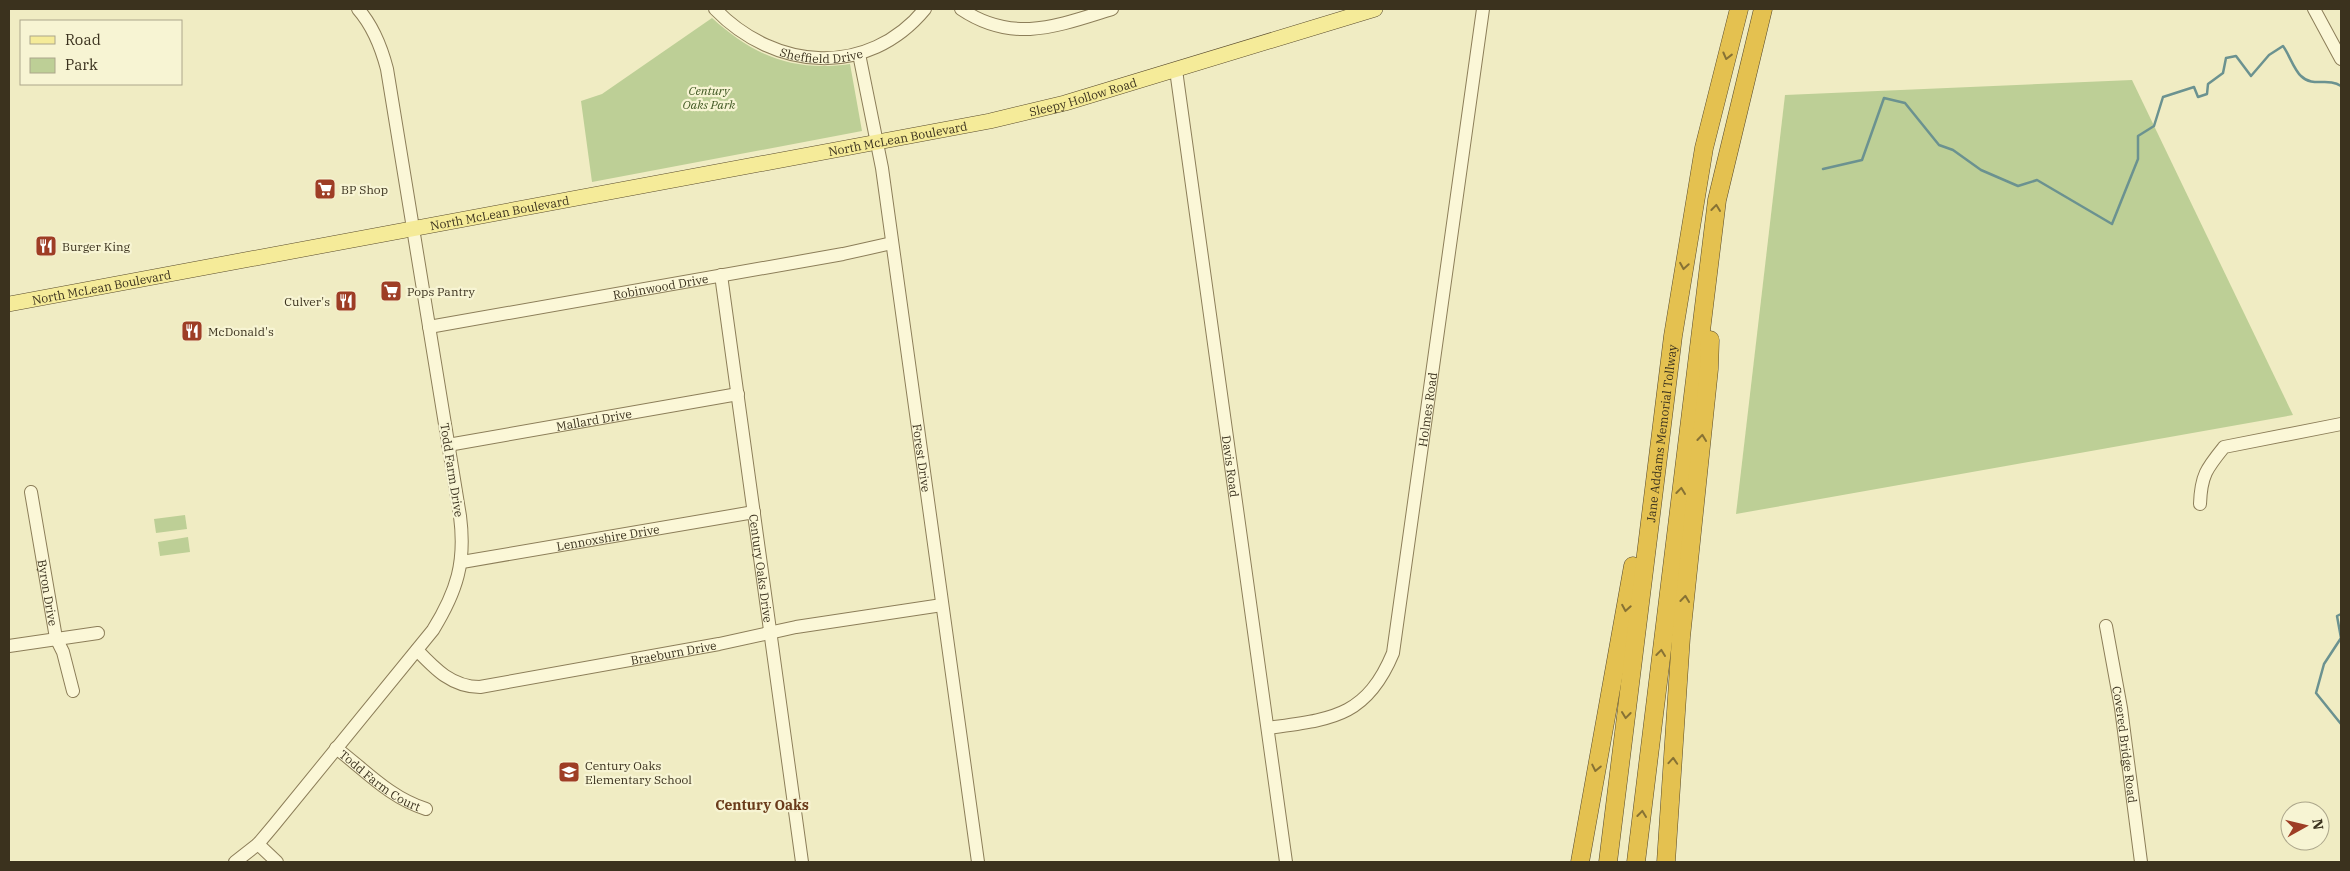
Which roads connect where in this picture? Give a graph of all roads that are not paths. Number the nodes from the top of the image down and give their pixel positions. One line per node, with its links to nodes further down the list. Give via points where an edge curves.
1 (358, 9): 16 (street, Todd Farm Drive, via 377,39 387,69)
2 (715, 9): 11 (street, Sheffield Drive, via 734,26 779,51 812,58)
3 (925, 9): 11 (street, Sheffield Drive, via 901,34)
4 (961, 9): 5 (street, via 988,23 1020,30 1054,26)
5 (1112, 9)
6 (1375, 9): 13 (main road)
7 (1482, 9): 38 (street, Holmes Road, via 1393,653 1378,682 1358,704 1324,720)
8 (1740, 9): 22 (highway, Jane Addams Memorial Tollway, one-way to 22, via 1704,148)
9 (1763, 9): 17 (highway, one-way to 9, via 1717,200)
10 (2314, 9): 12 (street)
11 (859, 54): 15 (street, Forest Drive)
12 (2341, 59)
13 (1176, 70): 14 (main road, Sleepy Hollow Road); 38 (street, Davis Road)
14 (990, 121): 15 (main road, North McLean Boulevard)
15 (876, 140): 16 (main road, North McLean Boulevard); 18 (street, Forest Drive)
16 (413, 228): 20 (main road, North McLean Boulevard); 21 (street, Todd Farm Drive)
17 (1713, 231): 49 (highway, one-way to 17); 50 (highway, one-way to 17, via 1681,637 1709,368)
18 (892, 243): 19 (street, Robinwood Drive); 30 (street, Forest Drive)
19 (721, 276): 21 (street, Robinwood Drive); 23 (street, Century Oaks Drive)
20 (9, 304)
21 (429, 326): 25 (street, Todd Farm Drive)
22 (1673, 336): 47 (highway, one-way to 47); 48 (highway, Jane Addams Memorial Tollway, one-way to 48)
23 (738, 394): 25 (street, Mallard Drive); 28 (street, Century Oaks Drive)
24 (2341, 424): 27 (street, via 2224,447 2206,470 2201,482)
25 (448, 445): 29 (street, Todd Farm Drive, via 462,534)
26 (32, 492): 34 (street, Byron Drive)
27 (2200, 504)
28 (754, 512): 29 (street, Lennoxshire Drive); 33 (street, Century Oaks Drive)
29 (462, 562): 36 (street, Todd Farm Drive, via 453,594 433,630)
30 (942, 605): 33 (street, Braeburn Drive); 45 (street, Forest Drive)
31 (2106, 626): 51 (street, Covered Bridge Road, via 2121,708)
32 (98, 633): 34 (street)
33 (771, 633): 36 (street, Braeburn Drive, via 480,686 447,679); 44 (street, Century Oaks Drive)
34 (56, 638): 35 (street); 37 (street, Byron Drive)
35 (9, 646)
36 (417, 650): 39 (street, Todd Farm Drive)
37 (73, 691)
38 (1268, 728): 46 (street, Davis Road)
39 (336, 748): 40 (street, Todd Farm Court, via 409,804); 41 (street, Todd Farm Drive)
40 (426, 809)
41 (258, 844): 42 (street, Todd Farm Drive); 43 (street)
42 (235, 862)
43 (277, 862)
44 (802, 862)
45 (978, 862)
46 (1286, 862)
47 (1580, 862)
48 (1608, 862)
49 (1636, 862)
50 (1666, 862)
51 (2141, 862)

